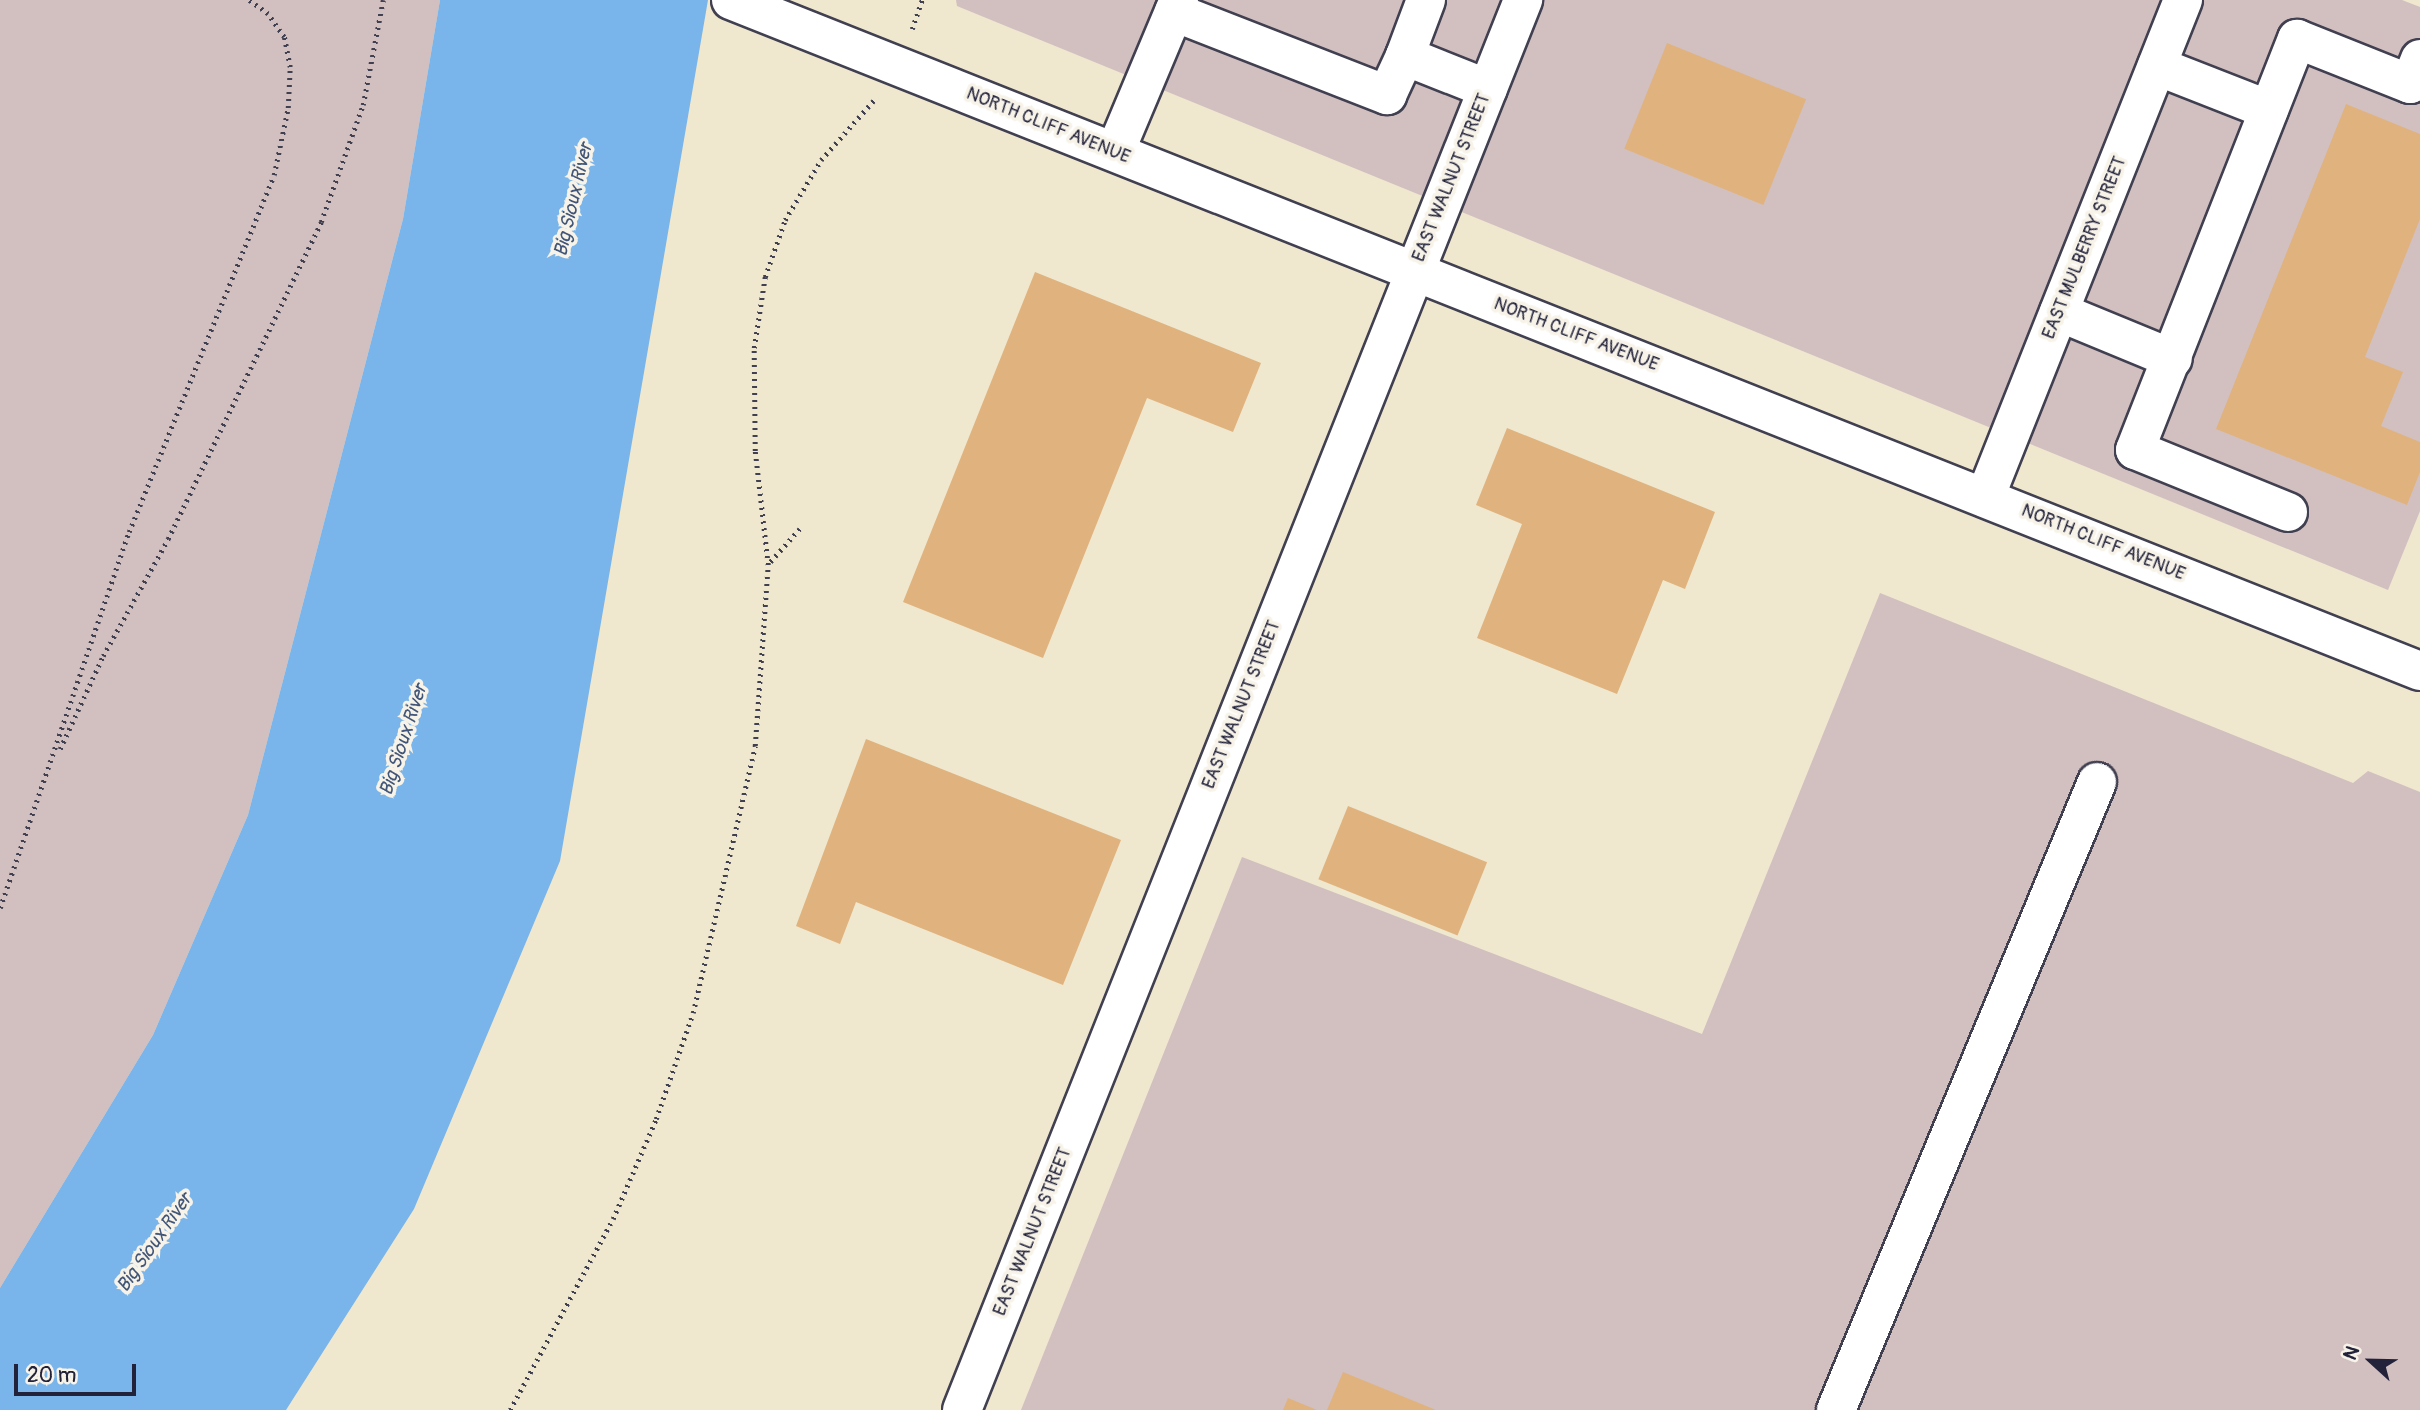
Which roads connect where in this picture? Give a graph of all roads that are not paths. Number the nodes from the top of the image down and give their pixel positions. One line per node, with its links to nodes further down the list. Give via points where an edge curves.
1 (731, 0): 11 (street, NORTH CLIFF AVENUE)
2 (1426, 0): 6 (street)
3 (1523, 0): 9 (street, EAST WALNUT STREET)
4 (2183, 0): 8 (street, EAST MULBERRY STREET)
5 (1177, 6): 6 (street, via 1387,95); 11 (street)
6 (1405, 56): 9 (street)
7 (2420, 59): 10 (street, via 2410,84 2297,39)
8 (2157, 66): 10 (street); 13 (street, EAST MULBERRY STREET)
9 (1488, 89): 12 (street, EAST WALNUT STREET)
10 (2269, 110): 14 (street)
11 (1115, 152): 12 (street, NORTH CLIFF AVENUE)
12 (1415, 271): 15 (street, NORTH CLIFF AVENUE); 19 (street, EAST WALNUT STREET)
13 (2059, 312): 14 (street); 15 (street, EAST MULBERRY STREET)
14 (2173, 359): 16 (street, via 2135,450)
15 (1986, 495): 17 (street, NORTH CLIFF AVENUE)
16 (2288, 512)
17 (2420, 671)
18 (2097, 782): 20 (street)
19 (962, 1410)
20 (1836, 1410)

